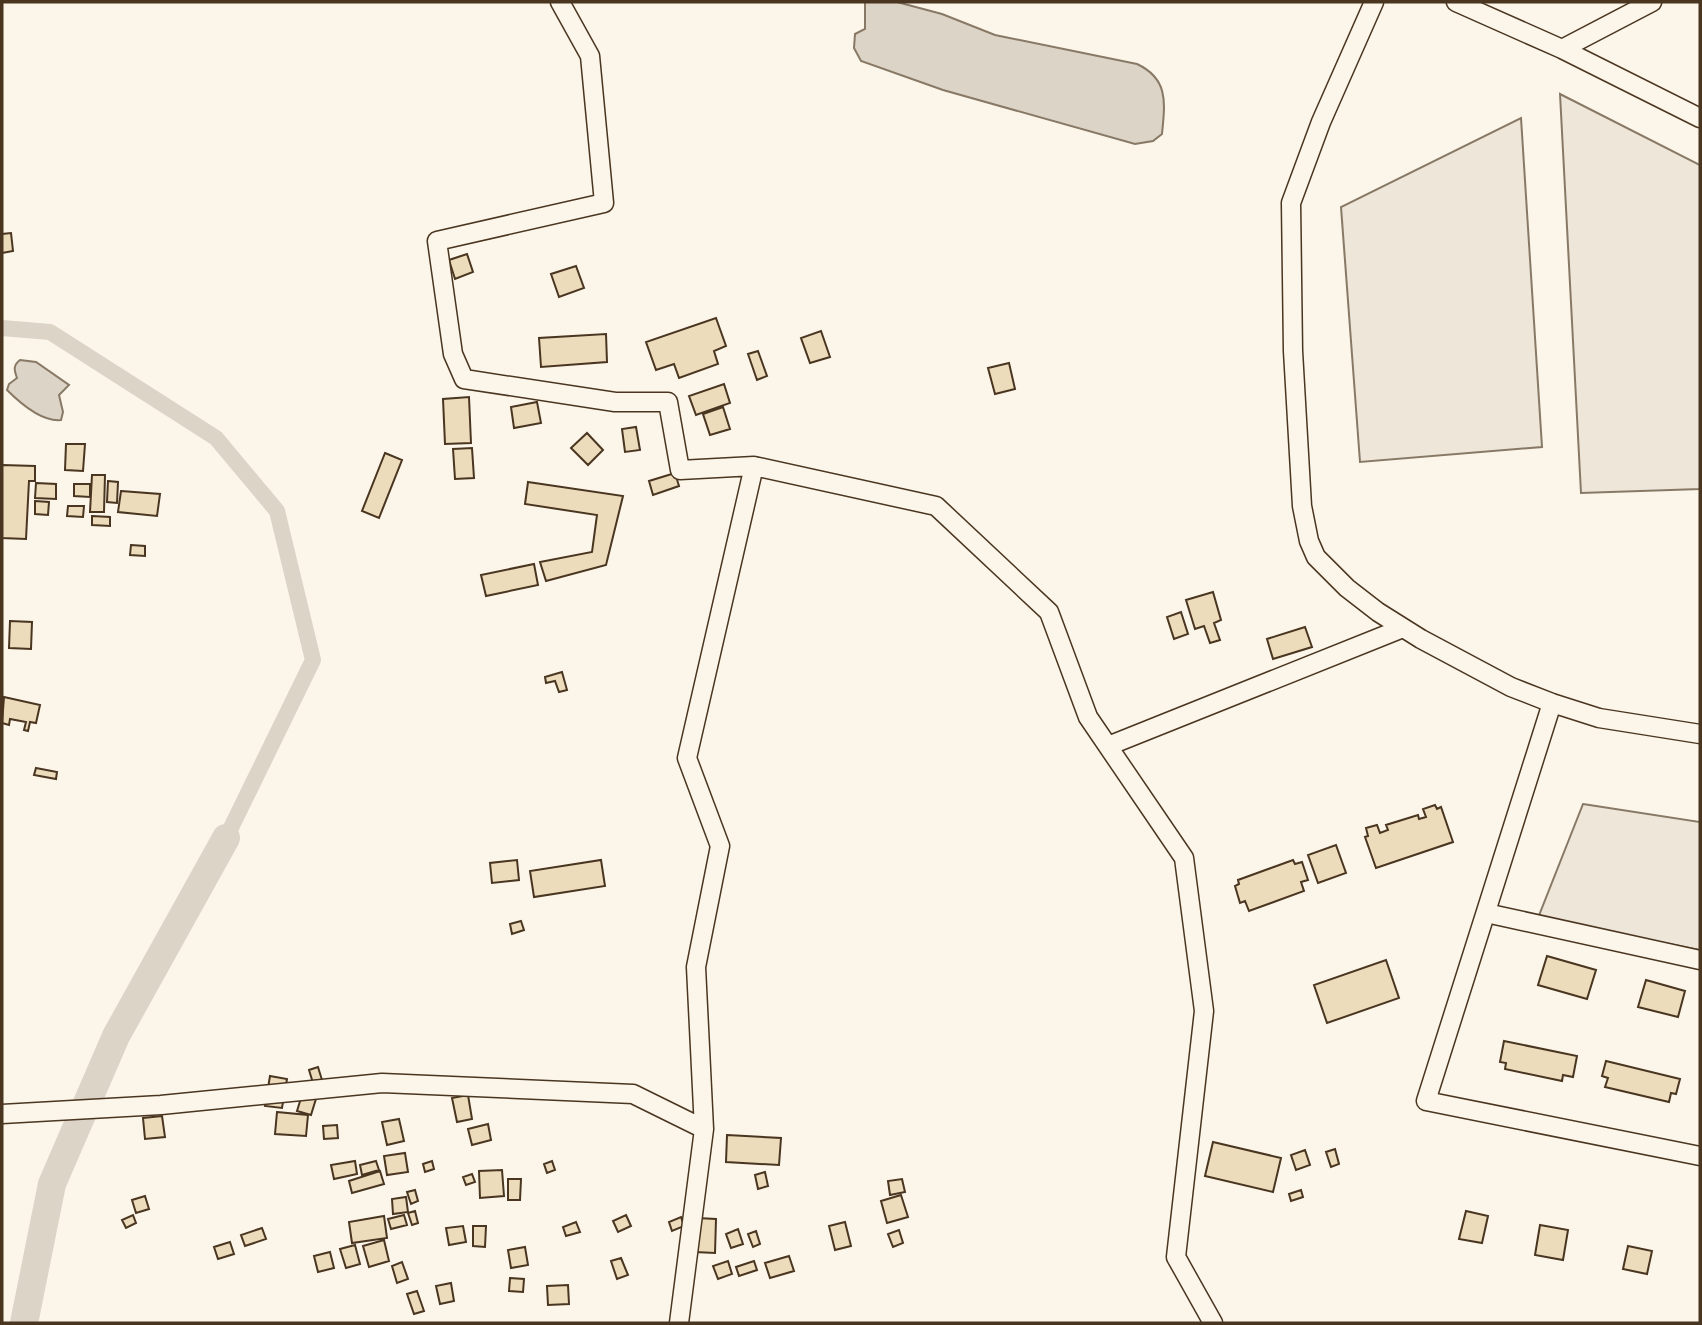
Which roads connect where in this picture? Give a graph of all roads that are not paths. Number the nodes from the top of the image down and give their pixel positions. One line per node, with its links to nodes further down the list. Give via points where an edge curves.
1 (560, 2): 7 (street, via 590,56 604,203 437,241 453,354 464,379 615,401 668,402 680,470)
2 (1374, 2): 8 (street, via 1291,203 1293,351 1302,506 1309,541 1316,557 1347,588)
3 (1456, 2): 5 (street)
4 (1652, 2): 5 (street)
5 (1562, 50): 6 (street)
6 (1700, 118)
7 (754, 466): 11 (street, via 936,506 1049,612 1088,717); 15 (street, via 687,758 720,846 696,967)
8 (1403, 628): 9 (street, via 1511,687); 11 (street)
9 (1552, 703): 10 (street, via 1599,718); 12 (street)
10 (1700, 734)
11 (1108, 746): 18 (street, via 1184,858 1204,1011 1176,1257)
12 (1486, 913): 13 (street); 16 (street, via 1426,1101)
13 (1700, 960)
14 (2, 1114): 15 (street, via 161,1105 382,1083 633,1094)
15 (704, 1129): 17 (street)
16 (1700, 1156)
17 (679, 1323)
18 (1213, 1323)

